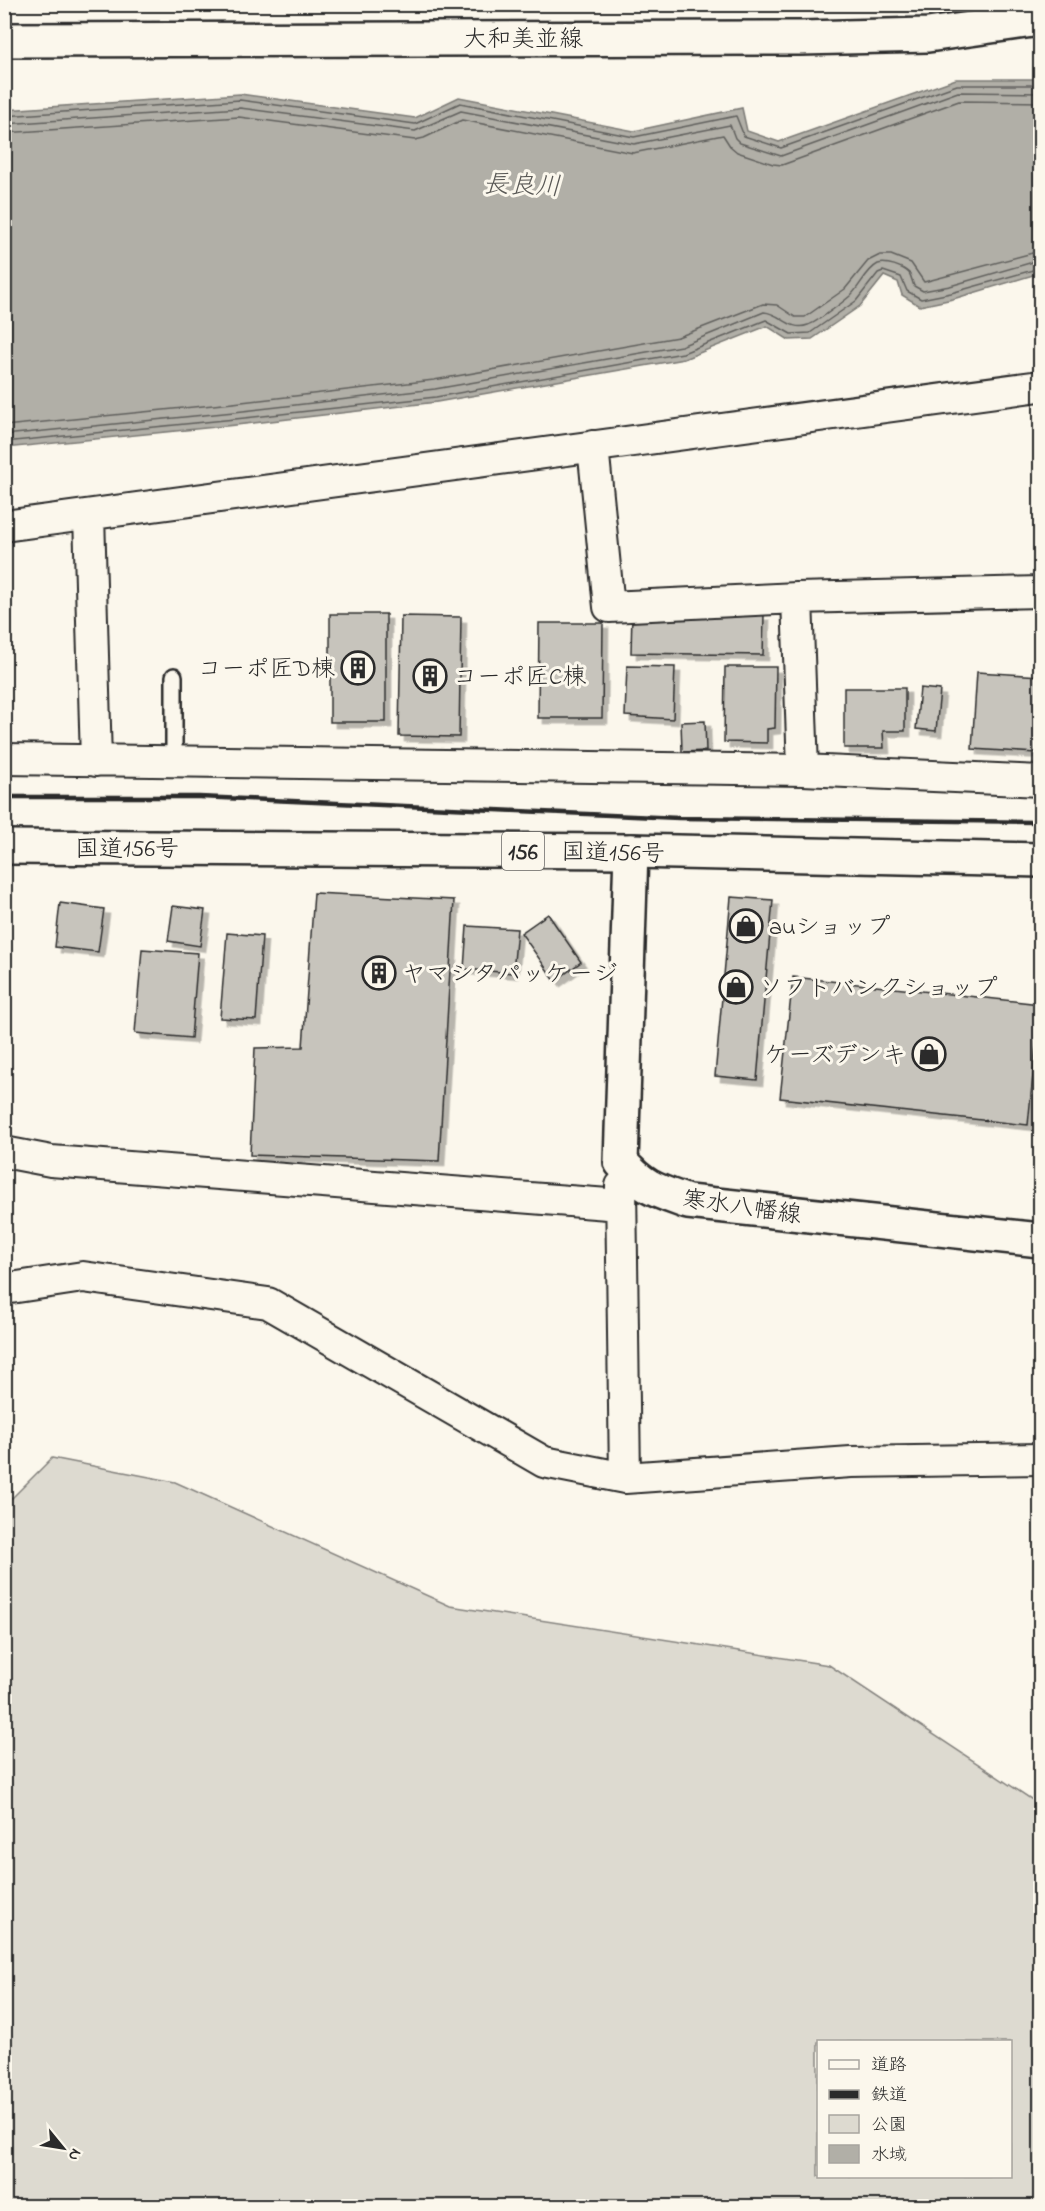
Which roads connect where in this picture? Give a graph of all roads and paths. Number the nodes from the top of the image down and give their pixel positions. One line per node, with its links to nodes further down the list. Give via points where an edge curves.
1 (1041, 19): 2 (main road, 大和美並線, via 928,35 801,38)
2 (4, 40)
3 (1041, 386): 4 (street)
4 (593, 447): 5 (street); 8 (street, via 609,608)
5 (89, 515): 6 (street); 11 (street)
6 (4, 526)
7 (1041, 592): 8 (street)
8 (797, 598): 13 (street)
9 (174, 676): 12 (lane)
10 (4, 759): 11 (street)
11 (96, 761): 12 (street)
12 (174, 762): 13 (street)
13 (803, 770): 14 (street)
14 (1041, 781)
15 (4, 847): 16 (main road, 国道156号 / 156)
16 (631, 851): 17 (main road, 国道156号 / 156); 19 (main road)
17 (1041, 860)
18 (4, 1152): 20 (street, via 51,1161)
19 (621, 1162): 20 (street); 21 (main road, 寒水八幡線, via 636,1179 654,1190 688,1202)
20 (621, 1205): 24 (street)
21 (1041, 1240)
22 (4, 1289): 24 (street, via 83,1277 268,1303 544,1462)
23 (1041, 1459): 24 (street, via 851,1462)
24 (625, 1478)

